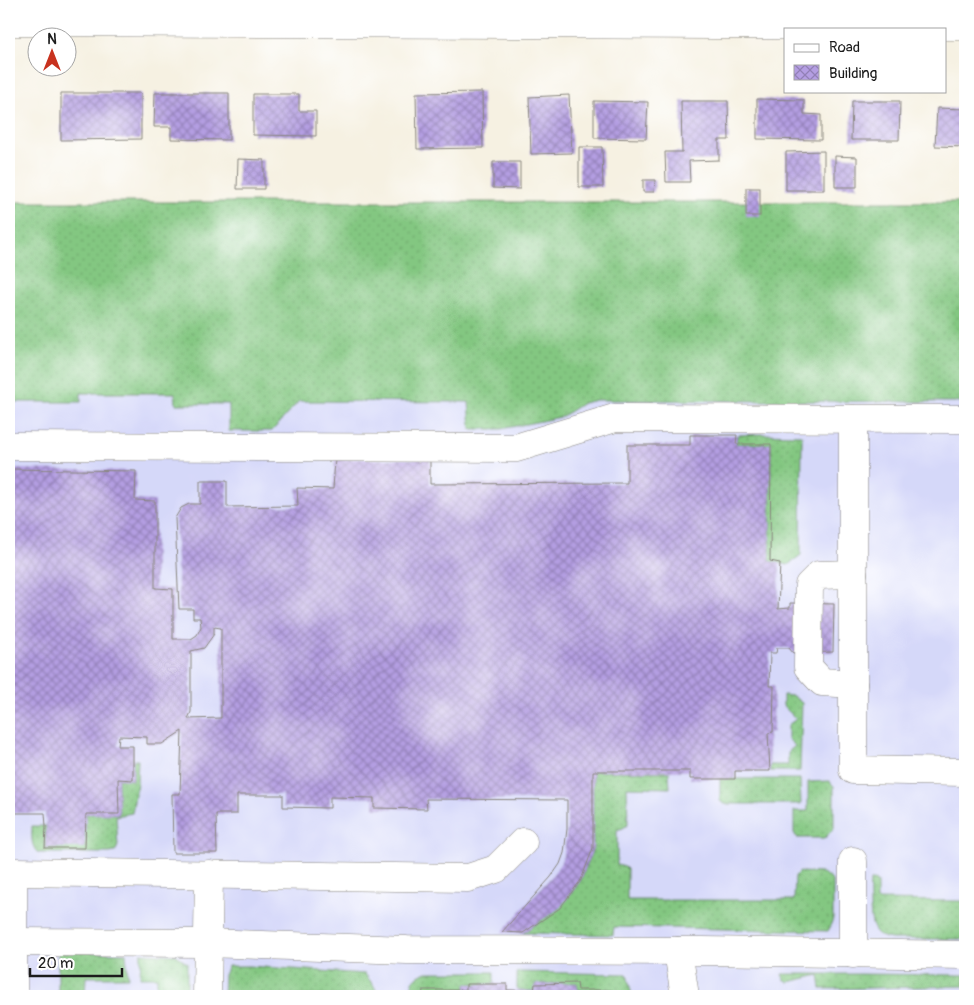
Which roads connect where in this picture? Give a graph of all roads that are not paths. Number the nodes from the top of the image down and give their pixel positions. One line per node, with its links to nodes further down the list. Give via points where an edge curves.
1 (9, 22): 2 (street)
2 (965, 26)
3 (853, 419): 4 (street); 5 (street, via 616,418 516,448); 6 (street)
4 (965, 419)
5 (9, 446)
6 (853, 574): 7 (street); 7 (street, via 819,575 809,585 808,667 822,682)
7 (853, 684): 8 (street, via 853,770)
8 (965, 772)
9 (523, 842): 11 (street, via 496,869 468,878)
10 (853, 861): 15 (street)
11 (209, 874): 12 (street, via 13,872); 13 (street)
12 (11, 942): 13 (street); 17 (street)
13 (208, 943): 14 (street, via 407,950); 18 (street)
14 (678, 951): 15 (street); 19 (street)
15 (853, 954): 16 (street)
16 (965, 955)
17 (13, 996)
18 (207, 996)
19 (686, 996)

